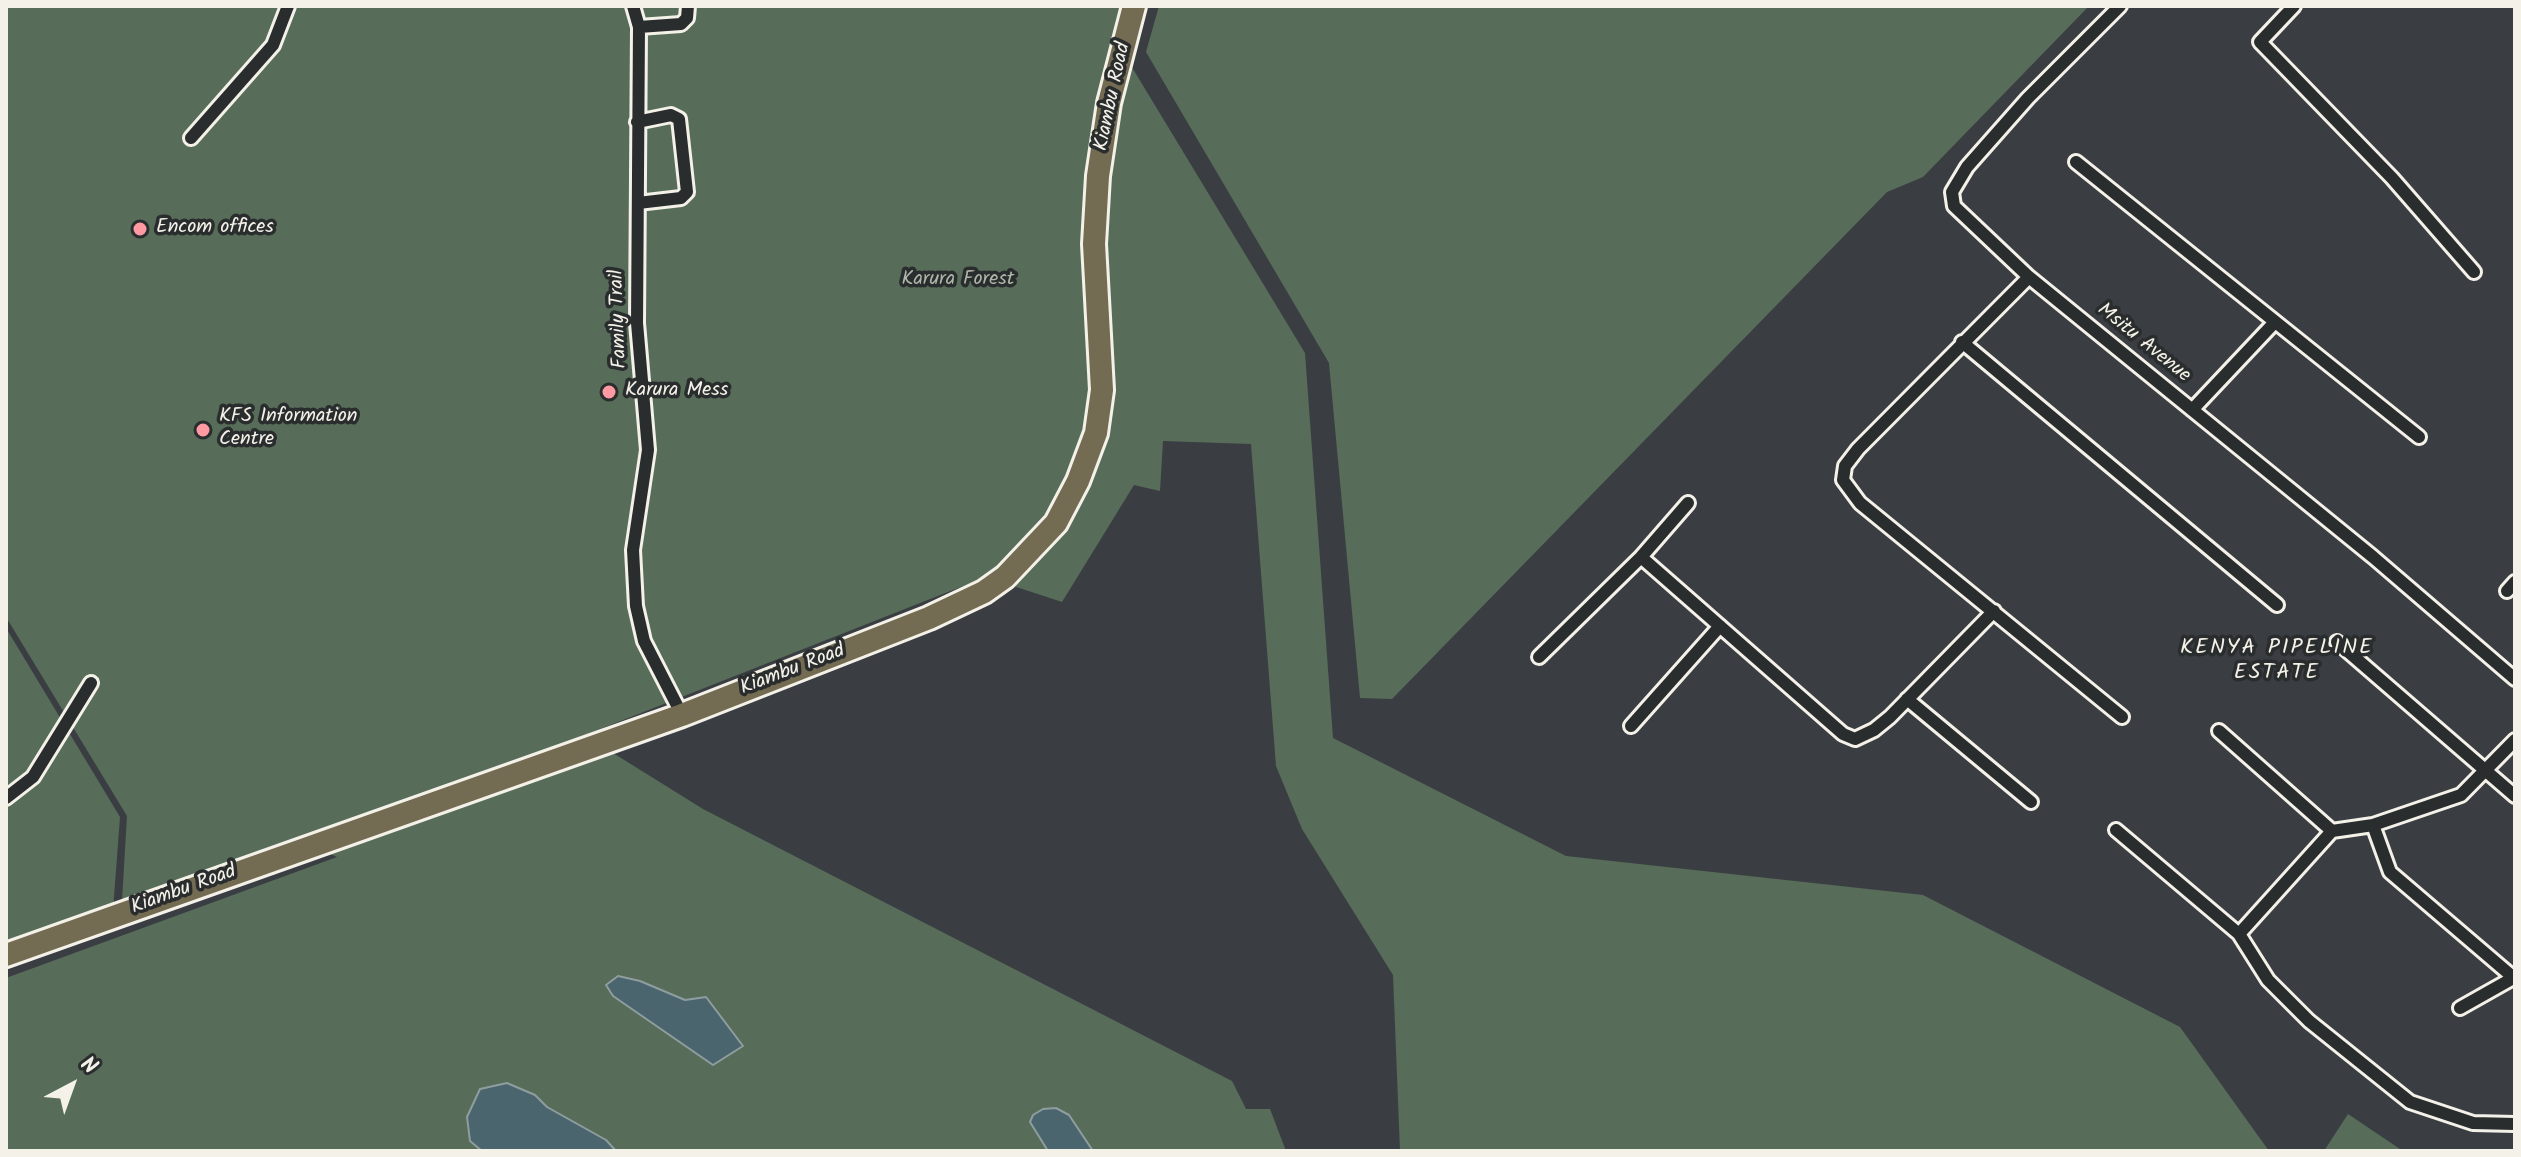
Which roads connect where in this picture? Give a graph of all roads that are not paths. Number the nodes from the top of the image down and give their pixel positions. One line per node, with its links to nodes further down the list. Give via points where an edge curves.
1 (288, 6): 9 (street, via 273,45)
2 (633, 6): 7 (street, Family Trail)
3 (688, 6): 7 (street, via 681,24)
4 (1134, 6): 28 (highway, Kiambu Road, via 1109,103 1098,176 1094,244 1102,390 1096,433 1056,523 1014,569 984,592)
5 (2120, 6): 13 (street, Msitu Avenue, via 2028,98 1967,167 1952,192 1954,206)
6 (2294, 6): 12 (street, via 2260,42)
7 (639, 27): 8 (street, Family Trail)
8 (637, 122): 11 (street, Family Trail); 11 (street, via 671,115 679,119 687,192 681,198)
9 (191, 138)
10 (2076, 162): 14 (street)
11 (638, 203): 28 (street, Family Trail, via 637,323 648,450 633,550 636,606 644,641)
12 (2474, 272)
13 (2029, 277): 15 (street); 16 (street, Msitu Avenue)
14 (2275, 322): 16 (street); 17 (street)
15 (1962, 342): 20 (street); 21 (street, via 1858,449 1845,466 1843,480 1860,503)
16 (2192, 410): 25 (street, Msitu Avenue)
17 (2419, 437)
18 (1688, 503): 19 (street)
19 (1641, 557): 22 (street); 24 (street)
20 (2277, 605)
21 (1994, 611): 27 (street); 29 (street)
22 (1720, 626): 27 (street, via 1855,739 1874,730); 30 (street)
23 (2337, 642): 33 (street)
24 (1539, 657)
25 (2515, 679)
26 (91, 683): 35 (street, via 33,777)
27 (1907, 699): 36 (street)
28 (682, 715): 41 (highway, Kiambu Road)
29 (2122, 717)
30 (1631, 726)
31 (2219, 731): 39 (street)
32 (2515, 740): 33 (street)
33 (2485, 771): 34 (street); 37 (street, via 2461,795)
34 (2515, 796)
35 (6, 798)
36 (2031, 802)
37 (2373, 825): 39 (street); 42 (street, via 2390,872)
38 (2116, 830): 40 (street)
39 (2332, 831): 40 (street)
40 (2239, 934): 44 (street, via 2268,980 2309,1021 2410,1102 2473,1123)
41 (6, 955)
42 (2515, 978): 43 (street)
43 (2460, 1008)
44 (2515, 1124)

